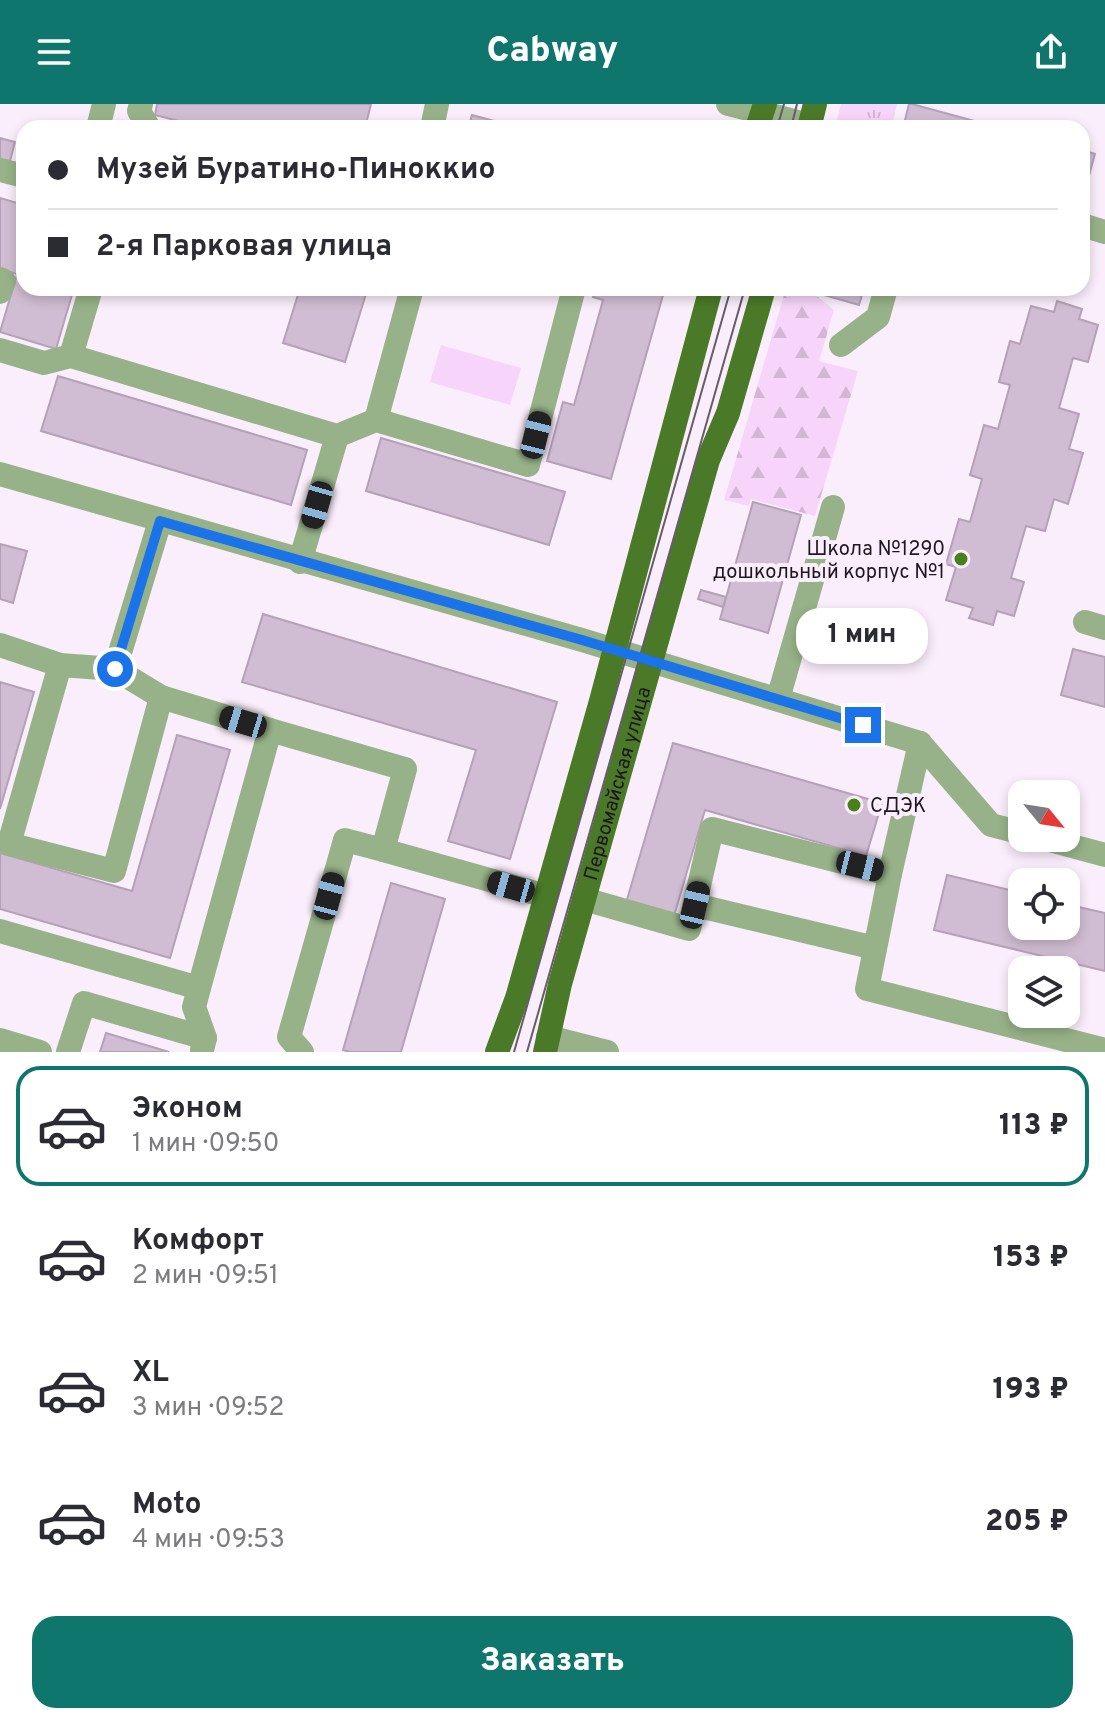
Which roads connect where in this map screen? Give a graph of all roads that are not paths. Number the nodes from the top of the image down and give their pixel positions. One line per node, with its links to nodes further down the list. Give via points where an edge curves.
1 (728, 104): 2 (street)
2 (761, 115): 3 (street)
3 (811, 119)
4 (0, 279): 5 (street)
5 (0, 292)
6 (89, 296): 13 (street)
7 (410, 296): 15 (street)
8 (572, 296): 15 (street, via 528,465)
9 (709, 296): 22 (main road, Первомайская улица)
10 (762, 296): 23 (main road, Первомайская улица)
11 (884, 296): 12 (street, via 878,317)
12 (841, 345)
13 (71, 356): 14 (street, via 44,363); 16 (street)
14 (5, 357)
15 (376, 420): 16 (street)
16 (337, 436): 20 (street)
17 (0, 474): 19 (street)
18 (833, 507): 27 (street)
19 (160, 521): 20 (street); 25 (street)
20 (300, 562): 22 (street)
21 (0, 645): 24 (street)
22 (615, 649): 23 (street); 35 (main road, Первомайская улица)
23 (651, 660): 27 (street); 36 (main road, Первомайская улица)
24 (60, 665): 25 (street); 26 (street, via 9,844 114,871)
25 (115, 669): 26 (street)
26 (161, 697): 28 (street)
27 (778, 699): 29 (street)
28 (270, 730): 32 (street, via 405,769); 40 (street)
29 (920, 743): 30 (street, via 991,825); 34 (street)
30 (1008, 829)
31 (1080, 848): 33 (street)
32 (383, 850): 35 (street); 47 (street, via 345,840 289,1037)
33 (1105, 855)
34 (890, 874): 37 (street, via 712,829); 39 (street)
35 (546, 896): 48 (main road, Первомайская улица)
36 (584, 899): 37 (street, via 689,929); 42 (main road, Первомайская улица)
37 (695, 905): 39 (street)
38 (0, 931): 40 (street)
39 (875, 948): 44 (street, via 867,989)
40 (199, 988): 43 (street, via 194,1007)
41 (0, 1040): 45 (street)
42 (547, 1044): 49 (street)
43 (203, 1045): 46 (street, via 84,1003)
44 (1105, 1050)
45 (40, 1052)
46 (68, 1052)
47 (302, 1052)
48 (497, 1052)
49 (607, 1052)

